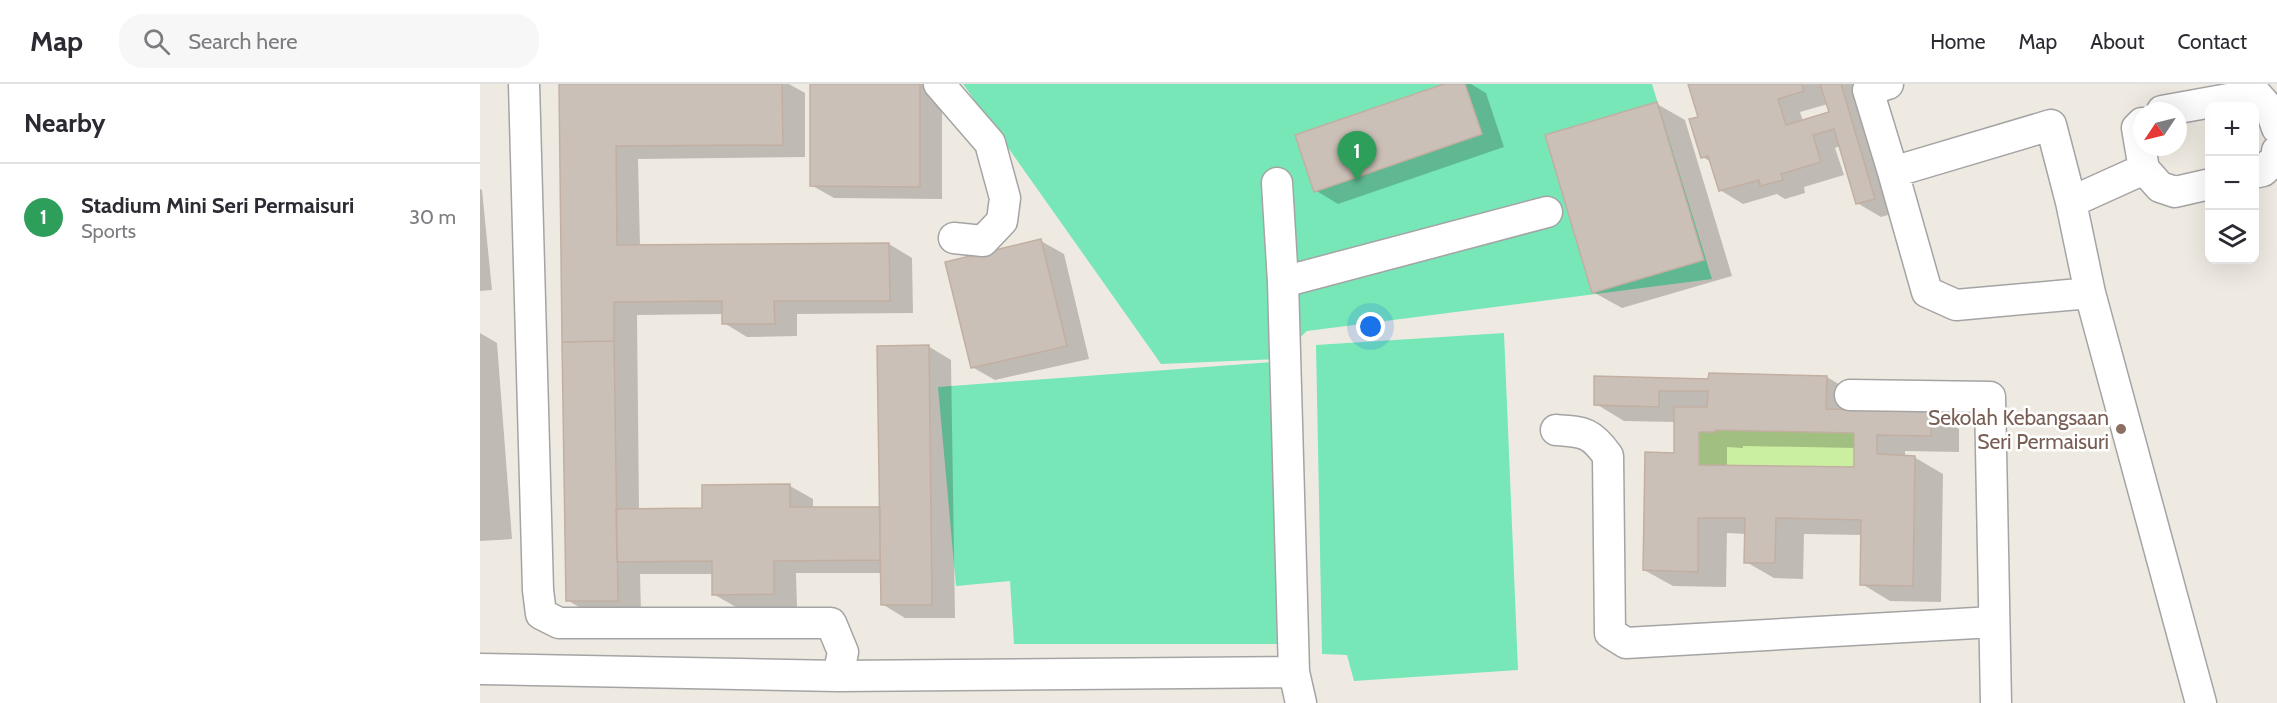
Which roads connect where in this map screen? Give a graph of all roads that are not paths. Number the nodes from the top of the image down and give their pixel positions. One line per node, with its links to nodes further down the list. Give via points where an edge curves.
1 (524, 84): 23 (lane, via 541,614 559,623 831,623 843,652)
2 (939, 84): 15 (lane, via 990,143 1005,198 1002,221 983,241)
3 (1888, 84): 9 (lane, via 1868,90)
4 (2187, 106): 5 (lane, via 2256,94 2271,111)
5 (2277, 128)
6 (2277, 151): 10 (lane, via 2276,158)
7 (2142, 156): 8 (lane)
8 (2144, 169): 12 (lane, via 2160,187 2175,192); 13 (lane)
9 (1893, 172): 13 (lane, via 2051,126); 17 (lane, via 1927,292 1956,305)
10 (2259, 172)
11 (1277, 183): 16 (lane)
12 (2205, 185)
13 (2071, 202): 17 (lane)
14 (1547, 212): 16 (lane)
15 (954, 238)
16 (1283, 282): 22 (lane)
17 (2090, 293): 26 (lane)
18 (1850, 395): 20 (lane, via 1990,398)
19 (1556, 430): 20 (lane, via 1580,431 1597,441 1608,456 1610,633 1626,644)
20 (1993, 622): 25 (lane)
21 (480, 669): 23 (lane)
22 (1294, 672): 23 (lane); 24 (lane)
23 (838, 676)
24 (1301, 703)
25 (1996, 703)
26 (2201, 703)

